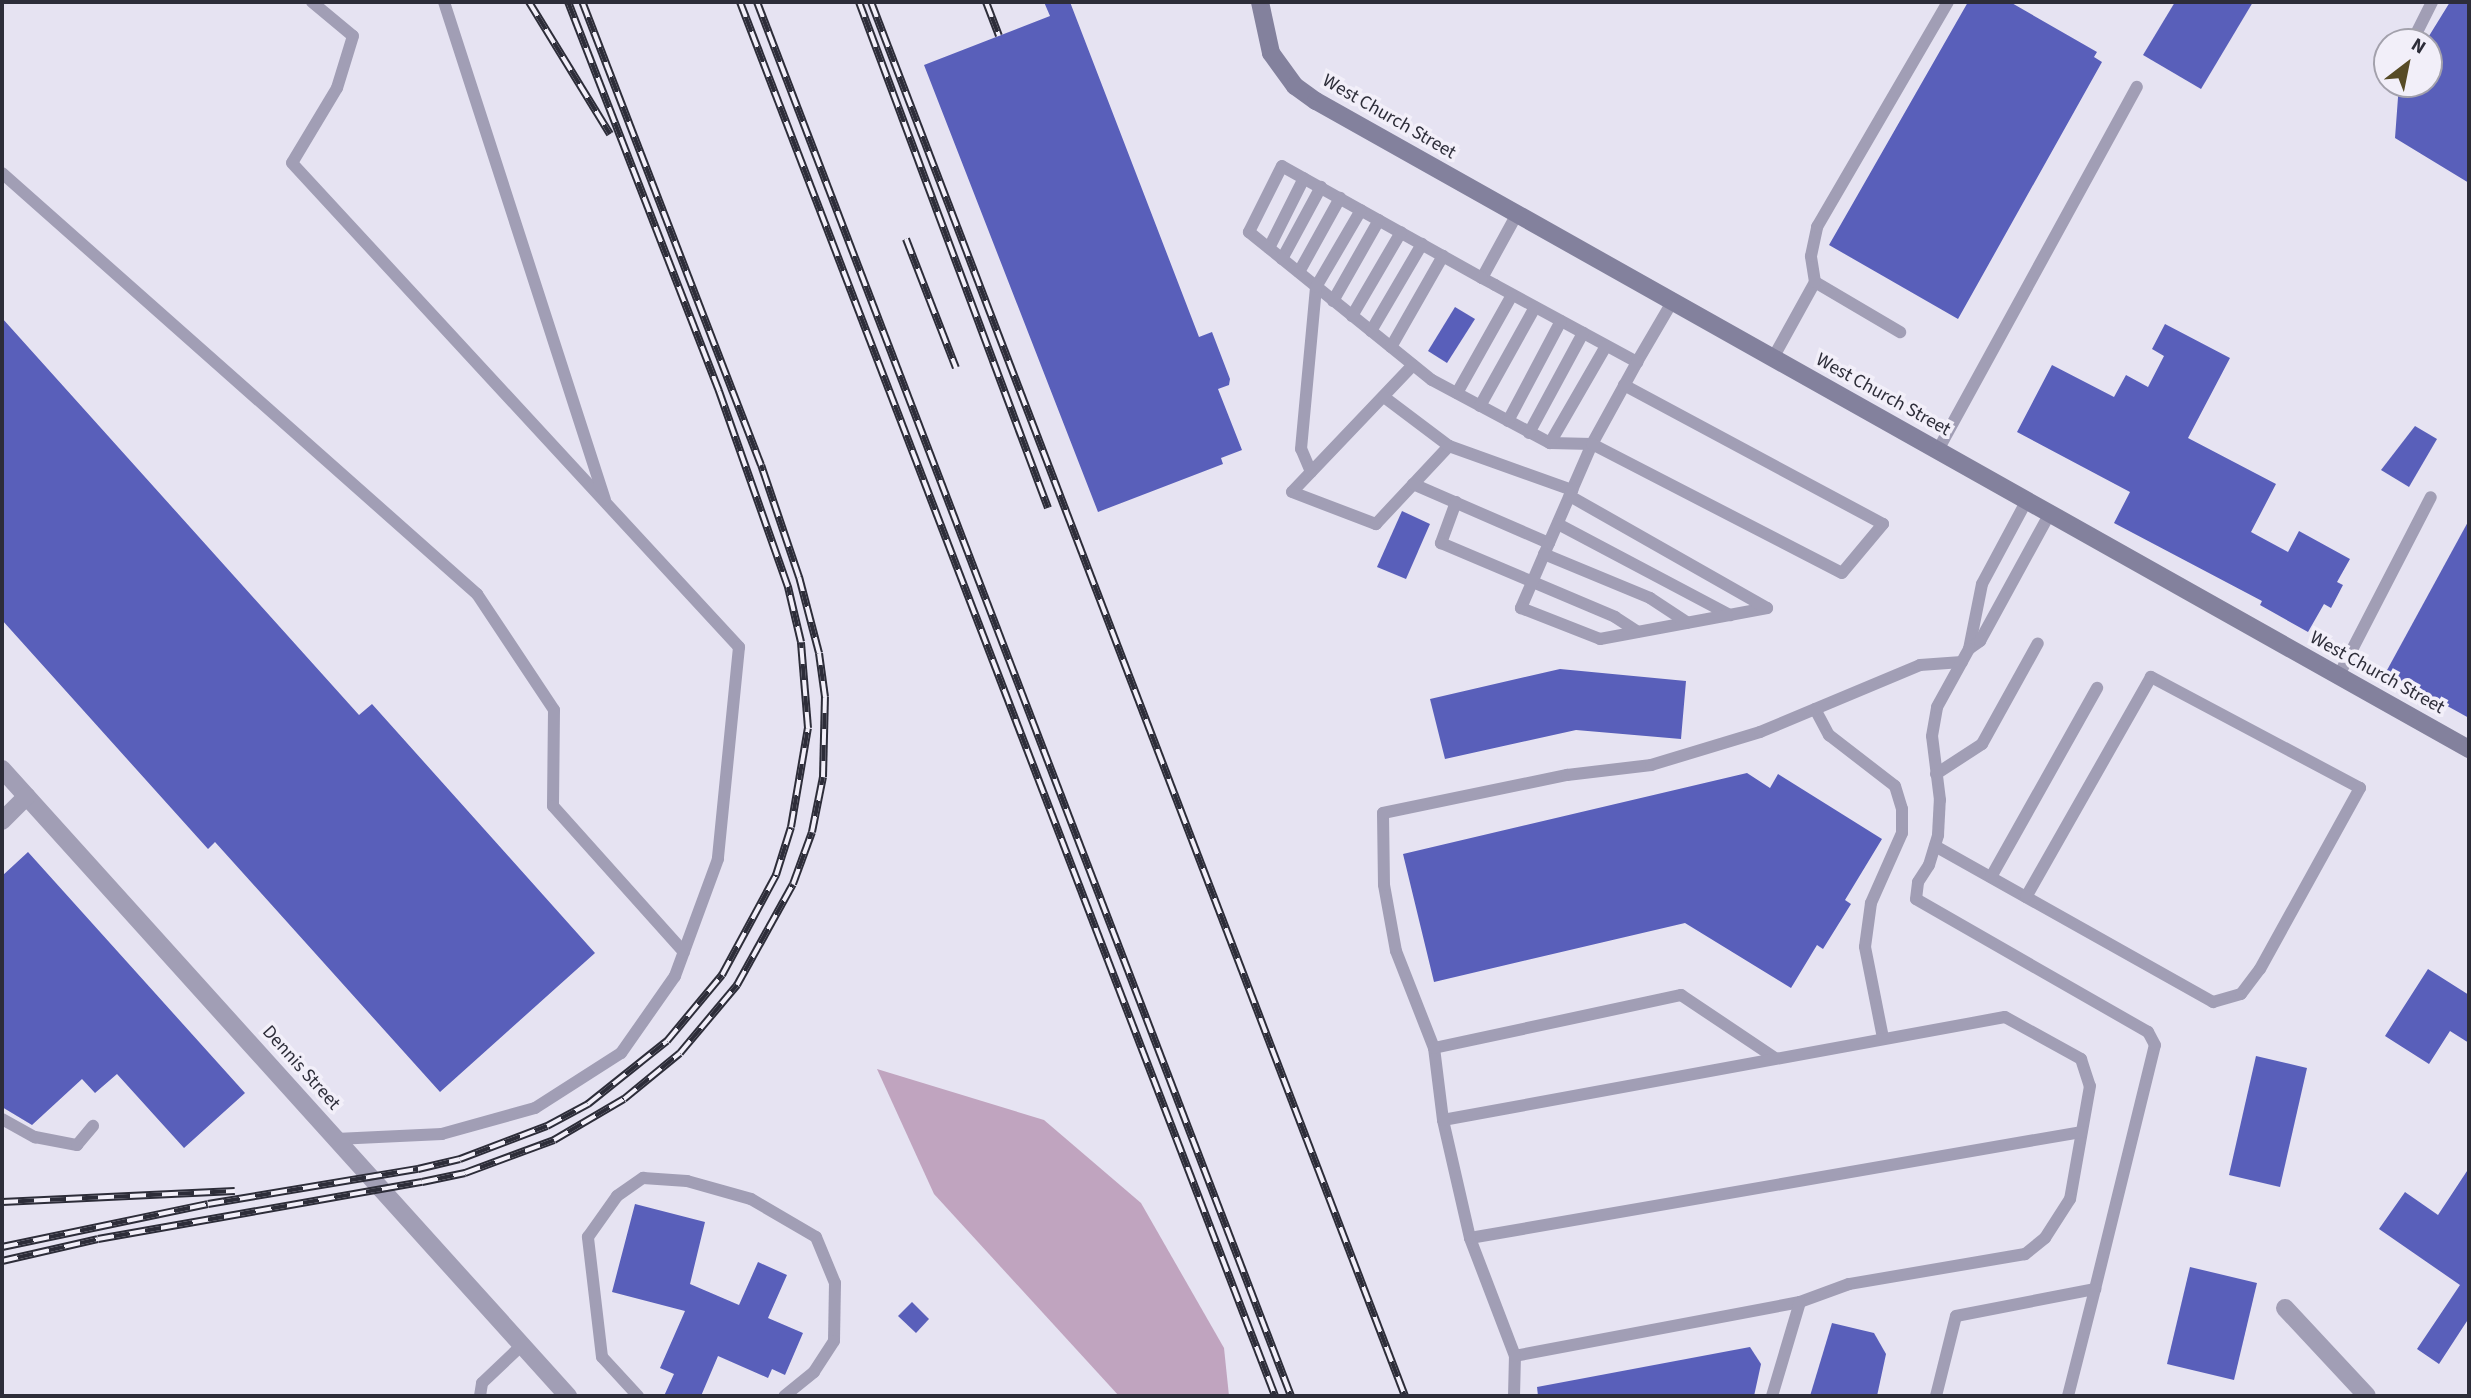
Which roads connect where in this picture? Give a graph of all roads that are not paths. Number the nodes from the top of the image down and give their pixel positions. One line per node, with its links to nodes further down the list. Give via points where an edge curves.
1 (312, 2): 54 (lane, via 353,36 337,88 292,163)
2 (444, 2): 54 (lane)
3 (1259, 2): 13 (street, West Church Street, via 1264,34 1282,71 1327,108)
4 (1948, 2): 22 (lane, via 1817,226 1811,256)
5 (2432, 2): 6 (lane)
6 (2419, 28)
7 (2137, 86): 47 (lane)
8 (2, 173): 76 (lane, via 477,594 554,710 553,806)
9 (1304, 178): 10 (lane); 17 (lane); 17 (lane, via 1282,166 1276,177 1249,232)
10 (1321, 187): 11 (lane); 19 (lane)
11 (1340, 198): 12 (lane); 20 (lane)
12 (1361, 210): 14 (lane); 23 (lane)
13 (1517, 214): 21 (lane); 26 (street, West Church Street)
14 (1380, 220): 15 (lane); 25 (lane)
15 (1401, 232): 16 (lane); 28 (lane)
16 (1422, 244): 18 (lane); 30 (lane)
17 (1269, 248): 19 (lane)
18 (1443, 256): 21 (lane); 34 (lane)
19 (1282, 259): 20 (lane)
20 (1299, 272): 23 (lane)
21 (1482, 278): 24 (lane)
22 (1815, 282): 31 (lane); 35 (lane)
23 (1316, 287): 25 (lane); 48 (lane, via 1301,449)
24 (1512, 295): 27 (lane); 39 (lane)
25 (1333, 301): 28 (lane)
26 (1672, 302): 35 (street, West Church Street); 36 (lane)
27 (1535, 307): 29 (lane); 41 (lane)
28 (1352, 316): 30 (lane)
29 (1561, 321): 32 (lane); 42 (lane)
30 (1371, 331): 34 (lane)
31 (1900, 332)
32 (1583, 333): 33 (lane); 43 (lane)
33 (1606, 346): 36 (lane); 44 (lane)
34 (1391, 347): 37 (lane)
35 (1773, 358): 47 (street, West Church Street)
36 (1637, 362): 38 (lane)
37 (1413, 365): 39 (lane); 40 (lane)
38 (1625, 385): 45 (lane); 45 (lane, via 1883,524 1842,573)
39 (1457, 393): 41 (lane)
40 (1384, 397): 46 (lane); 48 (lane)
41 (1480, 406): 42 (lane)
42 (1508, 421): 43 (lane)
43 (1529, 433): 44 (lane)
44 (1550, 443): 45 (lane)
45 (1592, 444): 50 (lane)
46 (1450, 446): 49 (lane); 50 (lane)
47 (1938, 450): 52 (street, West Church Street)
48 (1311, 472): 49 (lane, via 1292,492 1376,524)
49 (1413, 484): 53 (lane)
50 (1571, 493): 56 (lane); 59 (lane, via 1767,608)
51 (2431, 496): 65 (lane)
52 (2026, 500): 55 (street, West Church Street); 63 (lane, via 1982,584)
53 (1455, 502): 57 (lane); 58 (lane, via 1441,543)
54 (607, 504): 76 (lane, via 739,647 718,859)
55 (2050, 513): 63 (lane, via 1980,641); 65 (street, West Church Street)
56 (1558, 524): 57 (lane); 59 (lane)
57 (1546, 549): 58 (lane); 60 (lane, via 1650,598)
58 (1533, 581): 61 (lane); 61 (lane, via 1521,608 1600,639)
59 (1730, 615): 60 (lane)
60 (1688, 623): 61 (lane)
61 (1638, 632)
62 (2038, 643): 70 (lane, via 1982,744)
63 (1969, 649): 64 (lane)
64 (1962, 662): 67 (lane, via 1920,666); 70 (lane, via 1937,706 1932,736)
65 (2339, 675): 68 (street, West Church Street)
66 (2098, 688): 74 (lane)
67 (1815, 709): 77 (lane, via 1829,735 1895,786 1902,809 1902,833 1871,903 1865,947); 78 (lane, via 1760,732 1651,765 1567,775 1383,813 1384,885 1396,951)
68 (2469, 749)
69 (2, 769): 71 (street, Dennis Street)
70 (1936, 774): 73 (lane, via 1940,800)
71 (27, 796): 72 (street); 84 (street, Dennis Street)
72 (2, 821)
73 (1935, 846): 74 (lane); 86 (lane, via 1918,882 1916,899 2148,1032 2155,1045)
74 (1991, 877): 75 (lane)
75 (2026, 897): 75 (lane, via 2151,677 2360,788 2260,969 2241,994 2213,1002)
76 (684, 952): 84 (lane, via 675,976 621,1053 535,1108 442,1134)
77 (1883, 1038): 79 (lane); 83 (lane, via 2005,1017 2081,1059 2090,1086)
78 (1434, 1048): 79 (lane, via 1681,995); 81 (lane)
79 (1775, 1058): 81 (lane)
80 (2, 1119): 82 (lane, via 36,1137 76,1146)
81 (1443, 1120): 85 (lane)
82 (93, 1125)
83 (2081, 1132): 85 (lane); 87 (lane, via 2070,1199 2045,1238 2025,1254 1849,1284)
84 (337, 1139): 89 (street, Dennis Street)
85 (1470, 1238): 90 (lane)
86 (2095, 1289): 97 (lane, via 1956,1316); 98 (lane)
87 (1800, 1302): 90 (lane); 96 (lane)
88 (2286, 1308): 99 (street)
89 (522, 1345): 91 (lane, via 482,1383); 92 (street, Dennis Street)
90 (1515, 1356): 95 (lane)
91 (480, 1396)
92 (568, 1396)
93 (638, 1396): 94 (lane, via 602,1357 589,1237 617,1196 643,1178 687,1181 751,1199 817,1237 835,1283 834,1341 814,1372)
94 (784, 1396)
95 (1514, 1396)
96 (1772, 1396)
97 (1936, 1396)
98 (2067, 1396)
99 (2367, 1396)

